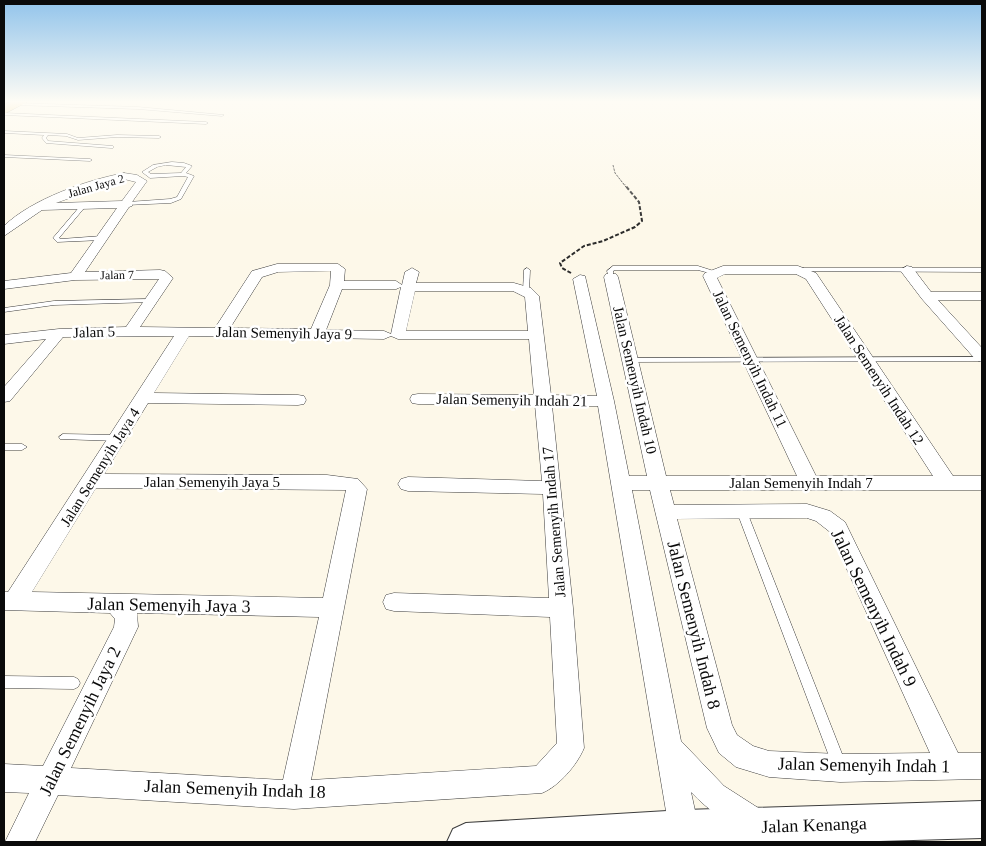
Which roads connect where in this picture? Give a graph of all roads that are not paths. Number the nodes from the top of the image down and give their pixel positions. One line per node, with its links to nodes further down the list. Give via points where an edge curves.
1 (46, 141): 2 (lane)
2 (111, 147)
3 (4, 156): 4 (lane)
4 (90, 160)
5 (183, 174): 5 (lane, via 189,166 160,165 145,172 150,176); 6 (lane, via 191,176 179,198)
6 (128, 204): 7 (street); 8 (street, Jalan Jaya 2, via 142,181 128,176 65,194); 11 (street)
7 (83, 206): 8 (street); 11 (lane, via 56,238 59,241)
8 (42, 207): 9 (street, Jalan Jaya 2)
9 (8, 223): 10 (street, Jalan Jaya 2)
10 (4, 232)
11 (102, 238): 18 (street)
12 (527, 270): 24 (lane)
13 (907, 270): 14 (lane); 17 (lane); 25 (street)
14 (982, 270)
15 (412, 272): 23 (street)
16 (717, 273): 17 (street, Jalan Semenyih Indah 11, via 723,270); 19 (lane, via 698,268 613,268); 40 (street, Jalan Semenyih Indah 11, via 710,276)
17 (805, 273): 39 (street, Jalan Semenyih Indah 12)
18 (76, 276): 21 (street, Jalan 7); 27 (street, Jalan 7, via 160,274 166,278)
19 (611, 277): 38 (street, Jalan Semenyih Indah 10)
20 (580, 279): 46 (street)
21 (4, 285)
22 (337, 285): 23 (street); 32 (street, via 338,269 334,267 277,268 257,274); 33 (street)
23 (402, 286): 24 (street, via 514,287); 34 (street)
24 (529, 294): 35 (street, Jalan Semenyih Indah 17)
25 (927, 296): 26 (street); 37 (street)
26 (982, 296)
27 (150, 300): 28 (lane, via 54,302); 29 (street, Jalan 7)
28 (4, 310)
29 (130, 330): 30 (street, Jalan 5); 31 (street, Jalan 5)
30 (184, 331): 32 (street, Jalan Semenyih Jaya 9); 42 (street, Jalan Semenyih Jaya 4)
31 (59, 332): 36 (street, Jalan 5); 41 (street)
32 (220, 332): 33 (street, Jalan Semenyih Jaya 9)
33 (317, 334): 34 (street, Jalan Semenyih Jaya 9)
34 (391, 335): 35 (street, Jalan Semenyih Jaya 9)
35 (536, 335): 45 (street, Jalan Semenyih Indah 17)
36 (4, 339)
37 (982, 357): 39 (lane)
38 (630, 360): 40 (lane); 53 (street, Jalan Semenyih Indah 10)
39 (866, 360): 40 (lane); 57 (street, Jalan Semenyih Indah 12)
40 (750, 361): 54 (street, Jalan Semenyih Indah 11)
41 (4, 397)
42 (144, 398): 44 (street); 48 (street, Jalan Semenyih Jaya 4)
43 (418, 399): 45 (street, Jalan Semenyih Indah 21)
44 (298, 400)
45 (544, 400): 46 (street, Jalan Semenyih Indah 21); 58 (street, Jalan Semenyih Indah 17)
46 (606, 402): 52 (street)
47 (63, 437): 48 (lane)
48 (119, 438): 51 (street, Jalan Semenyih Jaya 4)
49 (4, 447): 50 (lane)
50 (22, 447)
51 (91, 481): 61 (street, Jalan Semenyih Jaya 4); 64 (street, Jalan Semenyih Jaya 5, via 351,484 358,488)
52 (620, 482): 53 (street, Jalan Semenyih Indah 7); 69 (street)
53 (658, 482): 54 (street, Jalan Semenyih Indah 7); 59 (street, Jalan Semenyih Indah 8)
54 (809, 482): 57 (street, Jalan Semenyih Indah 7)
55 (982, 483): 57 (street, Jalan Semenyih Indah 7)
56 (408, 484): 58 (street)
57 (948, 484)
58 (552, 488): 65 (street, Jalan Semenyih Indah 17)
59 (666, 512): 60 (street, Jalan Semenyih Indah 9); 70 (street, Jalan Semenyih Indah 8, via 720,728 728,744)
60 (742, 512): 71 (street, Jalan Semenyih Indah 9, via 808,511 823,516 838,527); 73 (lane)
61 (9, 602): 63 (street, Jalan Semenyih Jaya 3)
62 (394, 602): 65 (street)
63 (114, 604): 64 (street, Jalan Semenyih Jaya 3); 75 (street, Jalan Semenyih Jaya 2, via 124,608 128,616 126,626)
64 (334, 608): 76 (street)
65 (562, 608): 68 (street, Jalan Semenyih Indah 17)
66 (4, 682): 67 (lane)
67 (74, 683)
68 (571, 748): 76 (street, Jalan Semenyih Indah 18, via 542,779)
69 (669, 748): 78 (street, via 714,796); 79 (street)
70 (746, 758): 73 (street, Jalan Semenyih Indah 1, via 769,764)
71 (950, 766): 72 (street, Jalan Semenyih Indah 1); 73 (street, Jalan Semenyih Indah 1)
72 (982, 766)
73 (840, 768)
74 (4, 778): 75 (street, Jalan Semenyih Indah 18)
75 (51, 780): 76 (street, Jalan Semenyih Indah 18); 80 (street, Jalan Semenyih Jaya 2)
76 (294, 795)
77 (982, 819): 78 (street, Jalan Kenanga)
78 (762, 826): 79 (street, Jalan Kenanga)
79 (684, 829): 81 (street, Jalan Kenanga)
80 (20, 842)
81 (466, 842)

